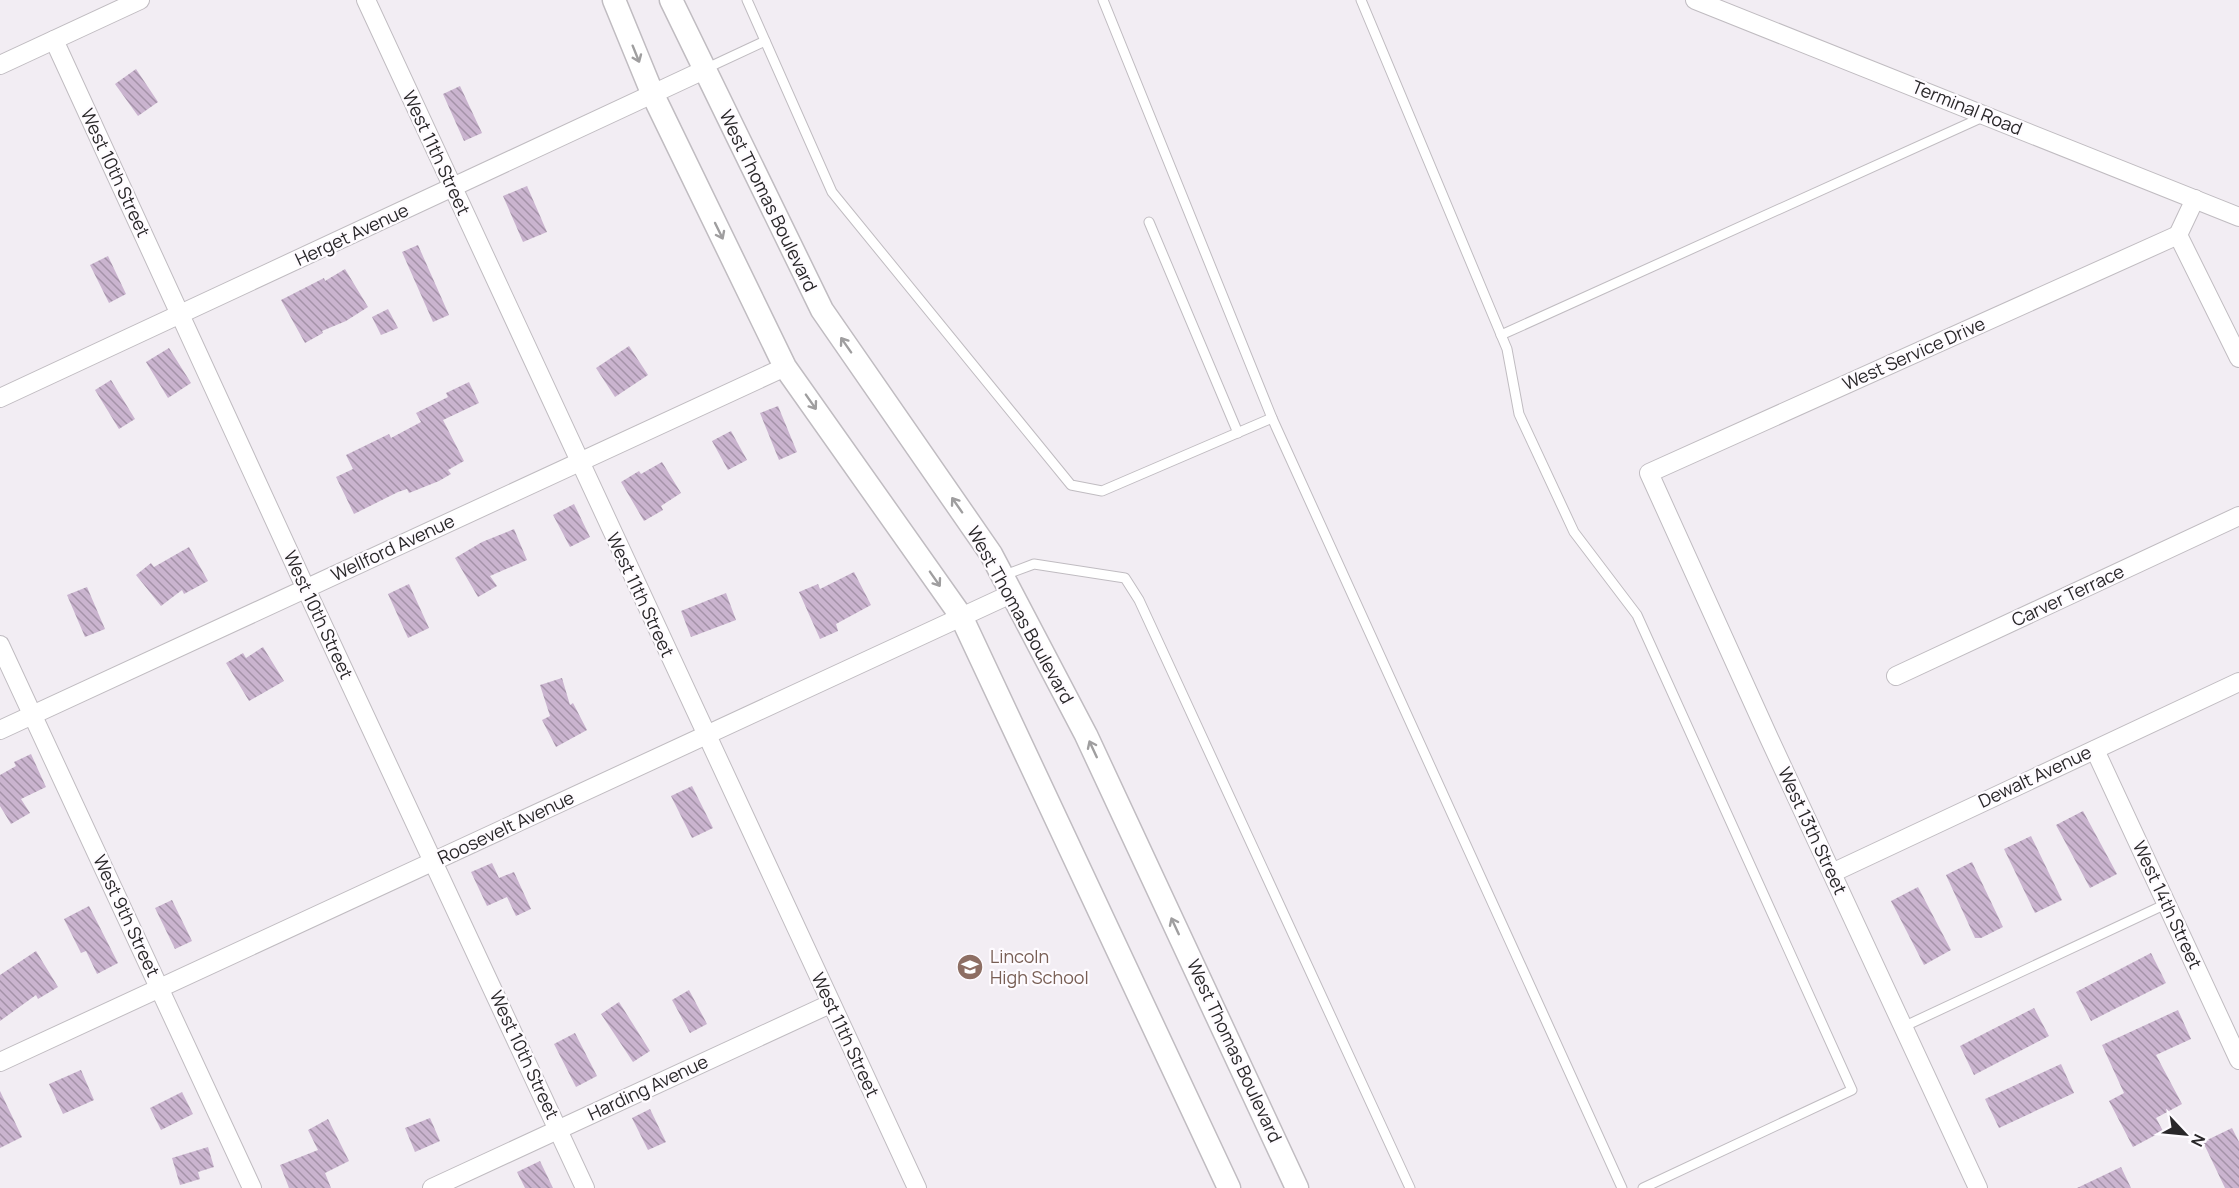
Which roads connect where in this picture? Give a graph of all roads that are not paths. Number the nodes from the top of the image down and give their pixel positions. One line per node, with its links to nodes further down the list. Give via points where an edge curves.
1 (140, 0): 9 (street)
2 (366, 0): 15 (street, West 11th Street)
3 (614, 0): 13 (street, one-way to 13)
4 (671, 0): 12 (street, West Thomas Boulevard)
5 (747, 0): 10 (lane)
6 (1103, 0): 25 (lane)
7 (1361, 0): 21 (lane)
8 (1695, 0): 14 (street, Terminal Road)
9 (54, 40): 11 (street); 20 (street, West 10th Street)
10 (765, 41): 12 (lane); 26 (lane, via 832,192 1071,484 1102,491)
11 (0, 65)
12 (704, 70): 13 (street, Herget Avenue); 30 (street, West Thomas Boulevard, one-way to 12, via 991,554 822,310)
13 (653, 95): 15 (street, Herget Avenue); 23 (street, one-way to 23)
14 (1986, 116): 16 (street, Terminal Road); 21 (lane)
15 (452, 188): 20 (street, Herget Avenue); 27 (street, West 11th Street)
16 (2195, 199): 17 (street, Terminal Road); 19 (street)
17 (2239, 218)
18 (1149, 222): 26 (lane)
19 (2178, 235): 22 (street); 28 (street, West Service Drive)
20 (180, 314): 24 (street, Herget Avenue); 31 (street, West 10th Street)
21 (1501, 335): 57 (lane, via 1519,414 1575,532 1637,615 1852,1090)
22 (2239, 358)
23 (785, 367): 27 (street, Wellford Avenue); 32 (street, one-way to 32)
24 (0, 398)
25 (1272, 418): 26 (lane); 56 (lane)
26 (1238, 433)
27 (579, 462): 31 (street, Wellford Avenue); 38 (street, West 11th Street)
28 (1649, 473): 41 (street, West 13th Street)
29 (2239, 516): 34 (street, Carver Terrace)
30 (1007, 585): 32 (street, Roosevelt Avenue); 54 (street, West Thomas Boulevard, one-way to 30, via 1086,735); 55 (lane, via 1034,564 1125,578 1139,600)
31 (306, 589): 36 (street, Wellford Avenue); 40 (street, West 10th Street)
32 (961, 616): 38 (street, Roosevelt Avenue); 53 (street)
33 (0, 645): 36 (street, West 9th Street)
34 (1896, 676)
35 (2239, 682): 39 (street, Dewalt Avenue)
36 (32, 715): 37 (street, Wellford Avenue); 43 (street, West 9th Street)
37 (0, 730)
38 (706, 736): 40 (street, Roosevelt Avenue); 44 (street, West 11th Street)
39 (2095, 750): 41 (street, Dewalt Avenue); 42 (street, West 14th Street)
40 (433, 862): 43 (street, Roosevelt Avenue); 48 (street, West 10th Street)
41 (1832, 873): 45 (street, West 13th Street)
42 (2166, 903): 45 (lane); 46 (street, West 14th Street)
43 (159, 989): 47 (street, Roosevelt Avenue); 49 (street, West 9th Street)
44 (830, 1004): 48 (street, Harding Avenue); 52 (street, West 11th Street)
45 (1903, 1027): 58 (street, West 13th Street)
46 (2239, 1060)
47 (0, 1062)
48 (558, 1130): 50 (street, Harding Avenue); 51 (street, West 10th Street)
49 (252, 1188)
50 (432, 1188)
51 (585, 1188)
52 (917, 1188)
53 (1229, 1188)
54 (1297, 1188)
55 (1410, 1188)
56 (1622, 1188)
57 (1643, 1188)
58 (1978, 1188)

